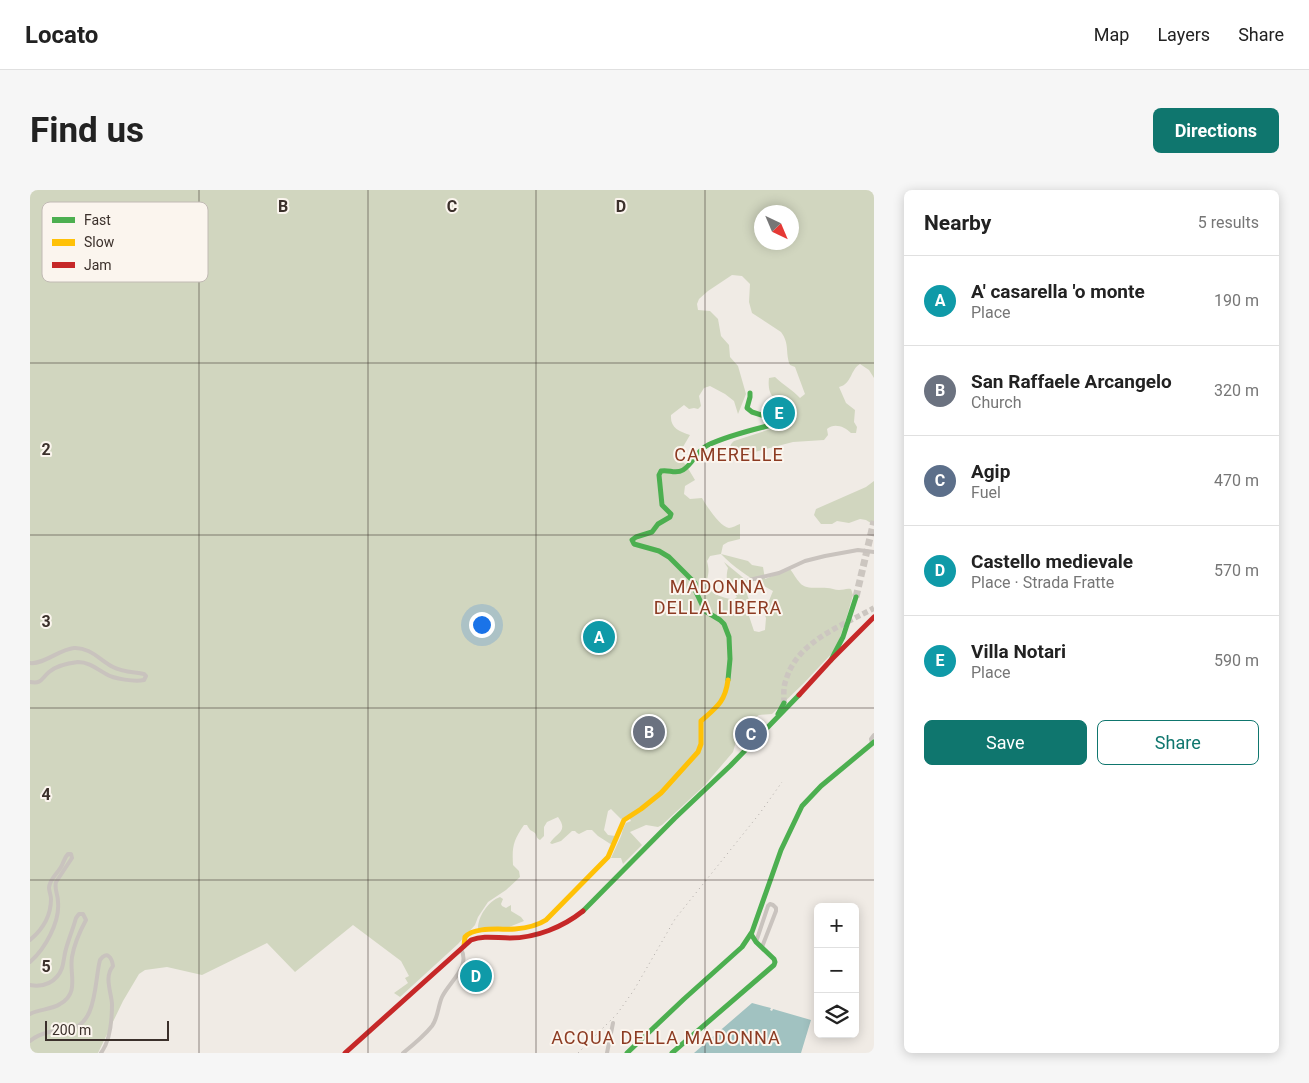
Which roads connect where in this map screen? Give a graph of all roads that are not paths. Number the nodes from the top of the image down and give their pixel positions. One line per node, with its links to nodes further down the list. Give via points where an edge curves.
1 (750, 393): 19 (main road, via 748,409 774,419 775,424 705,446 684,470 676,473 661,471 662,505 670,517 652,532 632,540 634,544 669,557 694,583 705,611 724,624 729,638 725,695 720,705 701,721 702,739 698,752 661,793 624,820 608,857 546,920 515,929 478,930 468,935)
2 (874, 552): 3 (street, via 858,550 825,556)
3 (750, 580)
4 (856, 597): 6 (main road, via 846,633)
5 (874, 617): 6 (main road)
6 (831, 660): 10 (main road)
7 (30, 663): 8 (street, via 36,664 74,648 86,650 121,671 146,676 140,681 120,679 80,662 58,667 37,683)
8 (30, 682)
9 (784, 703): 10 (main road)
10 (773, 722): 19 (main road, via 582,912 567,923 532,935 511,938 478,936)
11 (874, 735): 12 (street)
12 (873, 743): 13 (main road, via 802,806 781,850)
13 (761, 906): 14 (street); 15 (main road)
14 (767, 909): 18 (street); 20 (street, via 770,904 776,908)
15 (751, 934): 17 (main road); 18 (main road)
16 (30, 940): 21 (street, via 43,927 49,913 50,883 64,858 72,854 56,882 58,902 52,931 48,941)
17 (747, 941): 18 (main road); 30 (main road)
18 (756, 942): 20 (main road)
19 (462, 947): 27 (main road); 28 (street, via 462,964 441,998 434,1023)
20 (764, 949): 31 (main road, via 776,962 774,965)
21 (30, 962)
22 (30, 985): 23 (street, via 47,984 58,975 76,918 83,914 86,920 72,957 70,993 61,1004)
23 (30, 1014)
24 (614, 1023): 29 (street)
25 (30, 1041): 26 (street, via 46,1032 73,1029 85,1020 93,1002 100,960 106,955 110,956 113,966 108,979 112,1009 108,1041)
26 (101, 1053)
27 (344, 1053)
28 (404, 1053)
29 (607, 1053)
30 (628, 1053)
31 (672, 1053)

